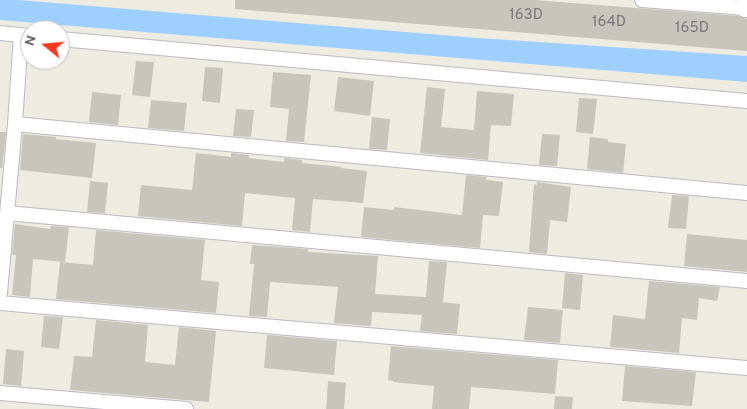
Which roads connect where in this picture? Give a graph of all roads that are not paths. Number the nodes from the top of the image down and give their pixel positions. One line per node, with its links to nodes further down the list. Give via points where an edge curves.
1 (642, 0): 2 (street)
2 (746, 5)
3 (0, 33): 4 (street)
4 (20, 35)
5 (70, 40): 7 (street)
6 (21, 70): 8 (street)
7 (747, 101)
8 (15, 124): 9 (street); 10 (street)
9 (747, 193)
10 (7, 213): 11 (street); 12 (street)
11 (747, 281)
12 (0, 293)
13 (0, 303): 14 (street)
14 (747, 368)
15 (0, 393): 16 (street)
16 (186, 409)

